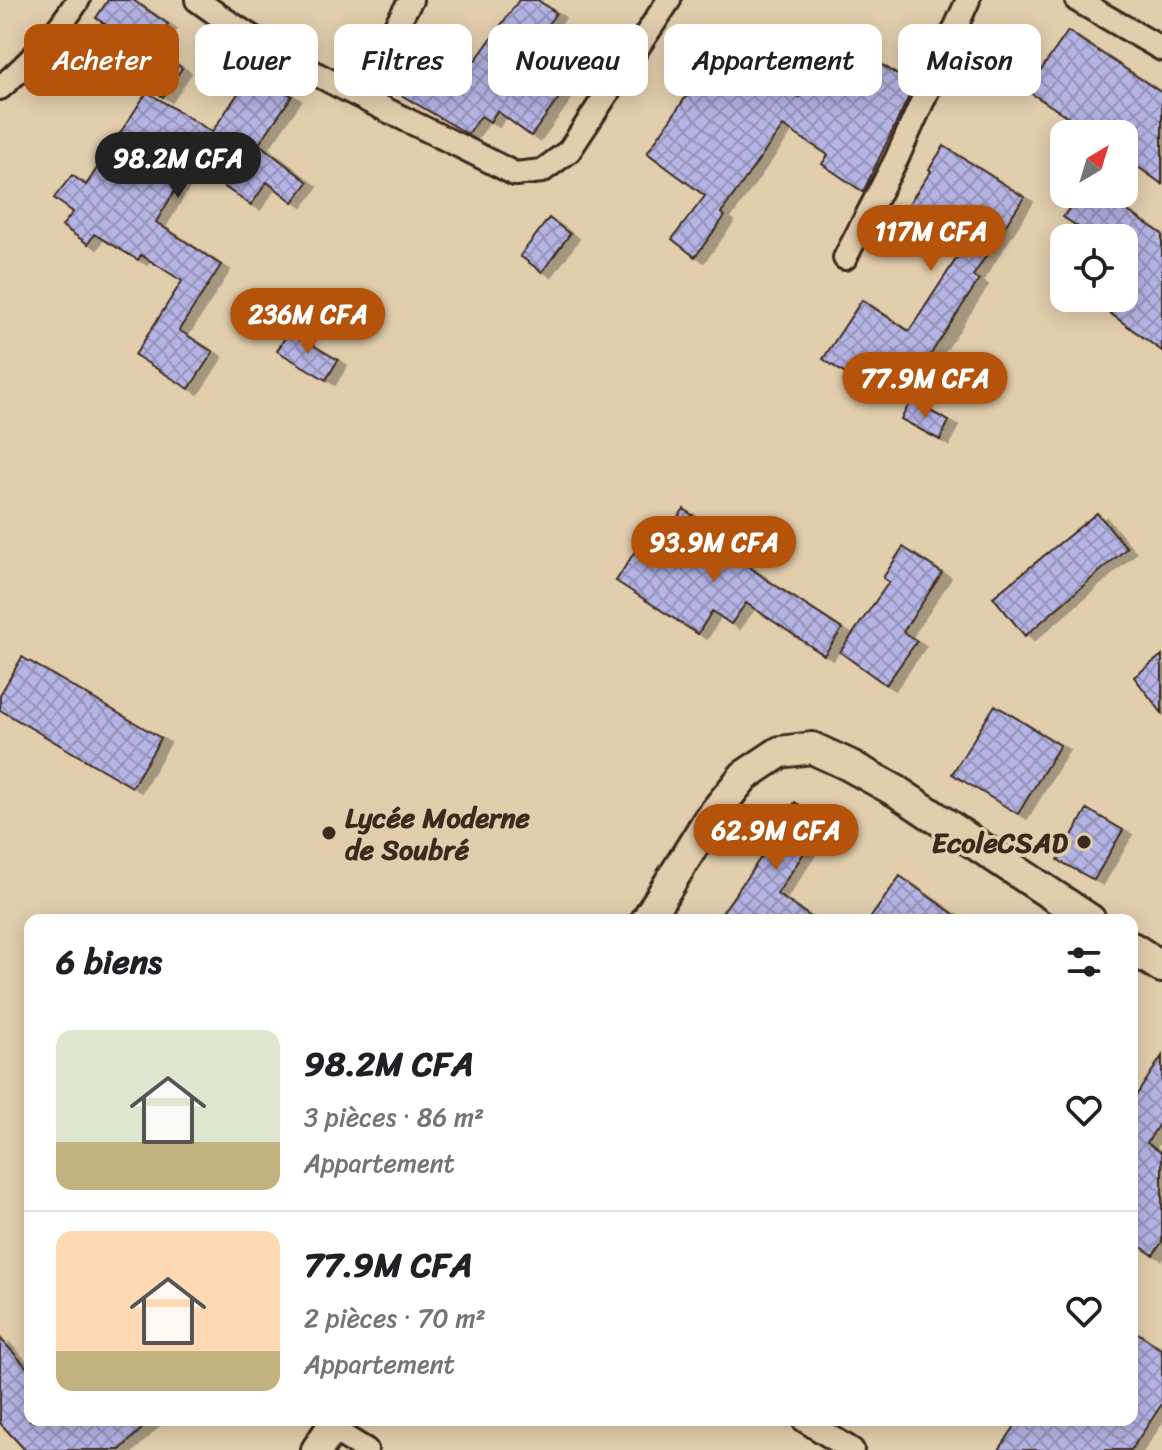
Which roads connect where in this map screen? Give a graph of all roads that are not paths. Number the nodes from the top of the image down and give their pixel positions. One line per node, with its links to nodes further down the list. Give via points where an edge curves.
1 (78, 0): 10 (street, via 36,56)
2 (197, 0): 9 (street, via 231,25)
3 (411, 0): 7 (street)
4 (669, 0): 11 (street, via 569,151 542,171 515,174)
5 (968, 0): 12 (street)
6 (1077, 0): 8 (street)
7 (397, 24)
8 (1162, 49)
9 (334, 80)
10 (0, 88)
11 (364, 96)
12 (845, 258)
13 (651, 914): 14 (street, via 708,821 744,776 780,752 812,748 896,791)
14 (1081, 914)
15 (1138, 952): 16 (street)
16 (1162, 967)
17 (814, 1426): 20 (street)
18 (329, 1433): 19 (street)
19 (366, 1450)
20 (852, 1450)

